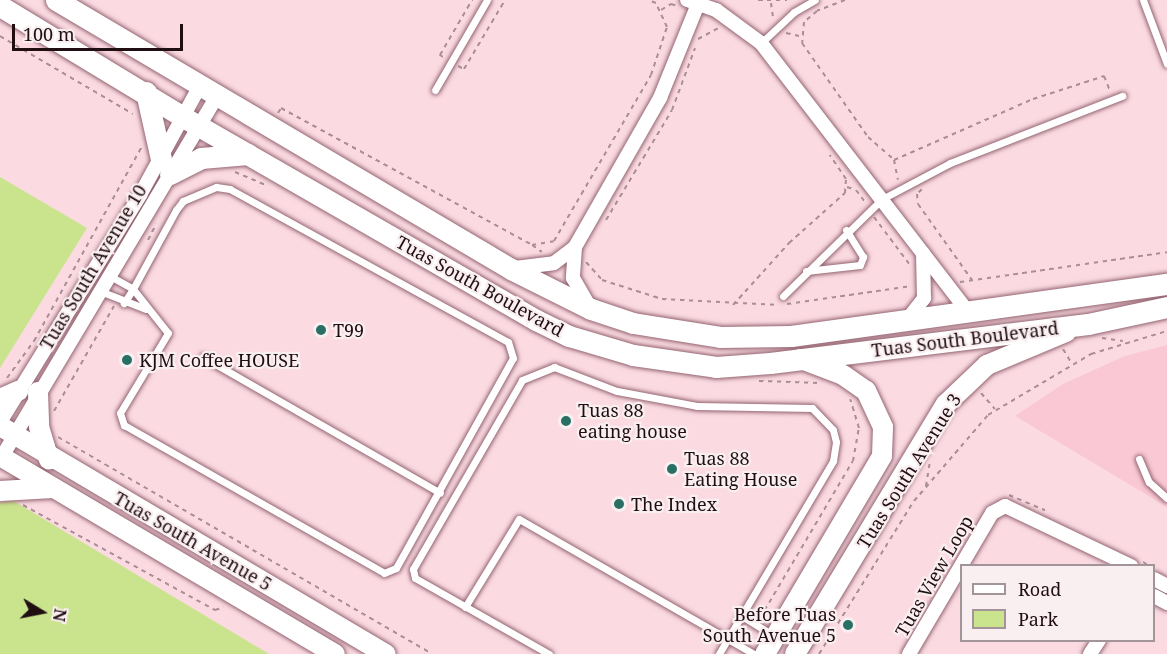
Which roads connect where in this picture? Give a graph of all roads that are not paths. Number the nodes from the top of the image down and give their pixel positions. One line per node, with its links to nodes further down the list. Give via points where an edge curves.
1 (56, 0): 9 (main road, Tuas South Boulevard)
2 (487, 0): 10 (lane)
3 (815, 0): 7 (lane, via 794,12)
4 (1143, 0): 8 (lane)
5 (692, 2): 7 (street, via 729,18); 19 (street, via 660,99)
6 (0, 6): 11 (main road, Tuas South Boulevard)
7 (761, 43): 16 (street)
8 (1167, 64)
9 (209, 89): 13 (street, Tuas South Avenue 10); 13 (street, Tuas South Avenue 10); 20 (main road, Tuas South Boulevard)
10 (435, 90)
11 (146, 92): 13 (main road, Tuas South Boulevard); 15 (main road)
12 (1122, 96): 16 (lane, via 950,163)
13 (191, 121): 14 (main road, Tuas South Boulevard); 15 (street, Tuas South Avenue 10)
14 (248, 154): 15 (main road); 35 (main road, Tuas South Boulevard, via 569,336 633,355 686,365 716,367)
15 (166, 166): 22 (street, Tuas South Avenue 10); 36 (street, Tuas South Avenue 10)
16 (882, 199): 17 (lane); 18 (street)
17 (846, 230): 21 (lane); 21 (lane, via 863,257 860,266)
18 (922, 248): 31 (street); 32 (street, via 924,298)
19 (580, 250): 20 (street, via 554,263); 30 (street, via 573,278)
20 (512, 269): 30 (main road, Tuas South Boulevard)
21 (806, 271): 26 (lane)
22 (110, 276): 24 (lane); 25 (street, Tuas South Avenue 10)
23 (1167, 284): 31 (main road)
24 (132, 289): 27 (lane); 29 (lane); 43 (lane, via 183,201 216,187 230,189 508,342 513,358 508,372)
25 (100, 291): 27 (lane); 36 (street, Tuas South Avenue 10)
26 (783, 296)
27 (121, 301): 29 (lane)
28 (1167, 307): 33 (main road, Tuas South Avenue 3)
29 (146, 309): 43 (lane, via 168,333 120,413 124,425 384,573 396,568)
30 (591, 309): 32 (main road, Tuas South Boulevard, via 671,332 720,337 791,336)
31 (970, 314): 32 (main road, Tuas South Boulevard)
32 (907, 320)
33 (1093, 331): 35 (main road, Tuas South Boulevard); 59 (main road, Tuas South Avenue 3, via 987,365 946,404)
34 (203, 357): 43 (lane)
35 (801, 359): 51 (main road, Tuas South Avenue 3, via 843,375 866,391 883,427 882,456)
36 (15, 391): 37 (street, Tuas South Avenue 10); 37 (street, Tuas South Avenue 10); 39 (main road, via 39,427)
37 (5, 428): 38 (street, Tuas South Avenue 10); 39 (main road, Tuas South Avenue 5)
38 (1, 457): 41 (main road, Tuas South Avenue 5)
39 (49, 459): 54 (main road, Tuas South Avenue 5)
40 (1139, 459): 44 (lane, via 1149,482)
41 (53, 488): 42 (main road); 53 (main road, Tuas South Avenue 5)
42 (0, 491)
43 (440, 493)
44 (1167, 498)
45 (1119, 562): 46 (street, Tuas View Loop); 47 (street, Tuas View Loop, via 1005,506 992,513)
46 (1136, 563)
47 (962, 564)
48 (960, 567): 60 (street, Tuas View Loop)
49 (465, 607): 50 (lane, via 415,578 413,569 522,380 554,367 617,391 697,406 812,408 828,421 836,442 833,461); 52 (lane, via 519,519); 55 (lane)
50 (742, 616): 51 (lane); 52 (lane)
51 (776, 636): 58 (main road, Tuas South Avenue 3)
52 (728, 638): 56 (lane); 57 (lane)
53 (335, 654)
54 (386, 654)
55 (549, 654)
56 (719, 654)
57 (754, 654)
58 (765, 654)
59 (795, 654)
60 (909, 654)

